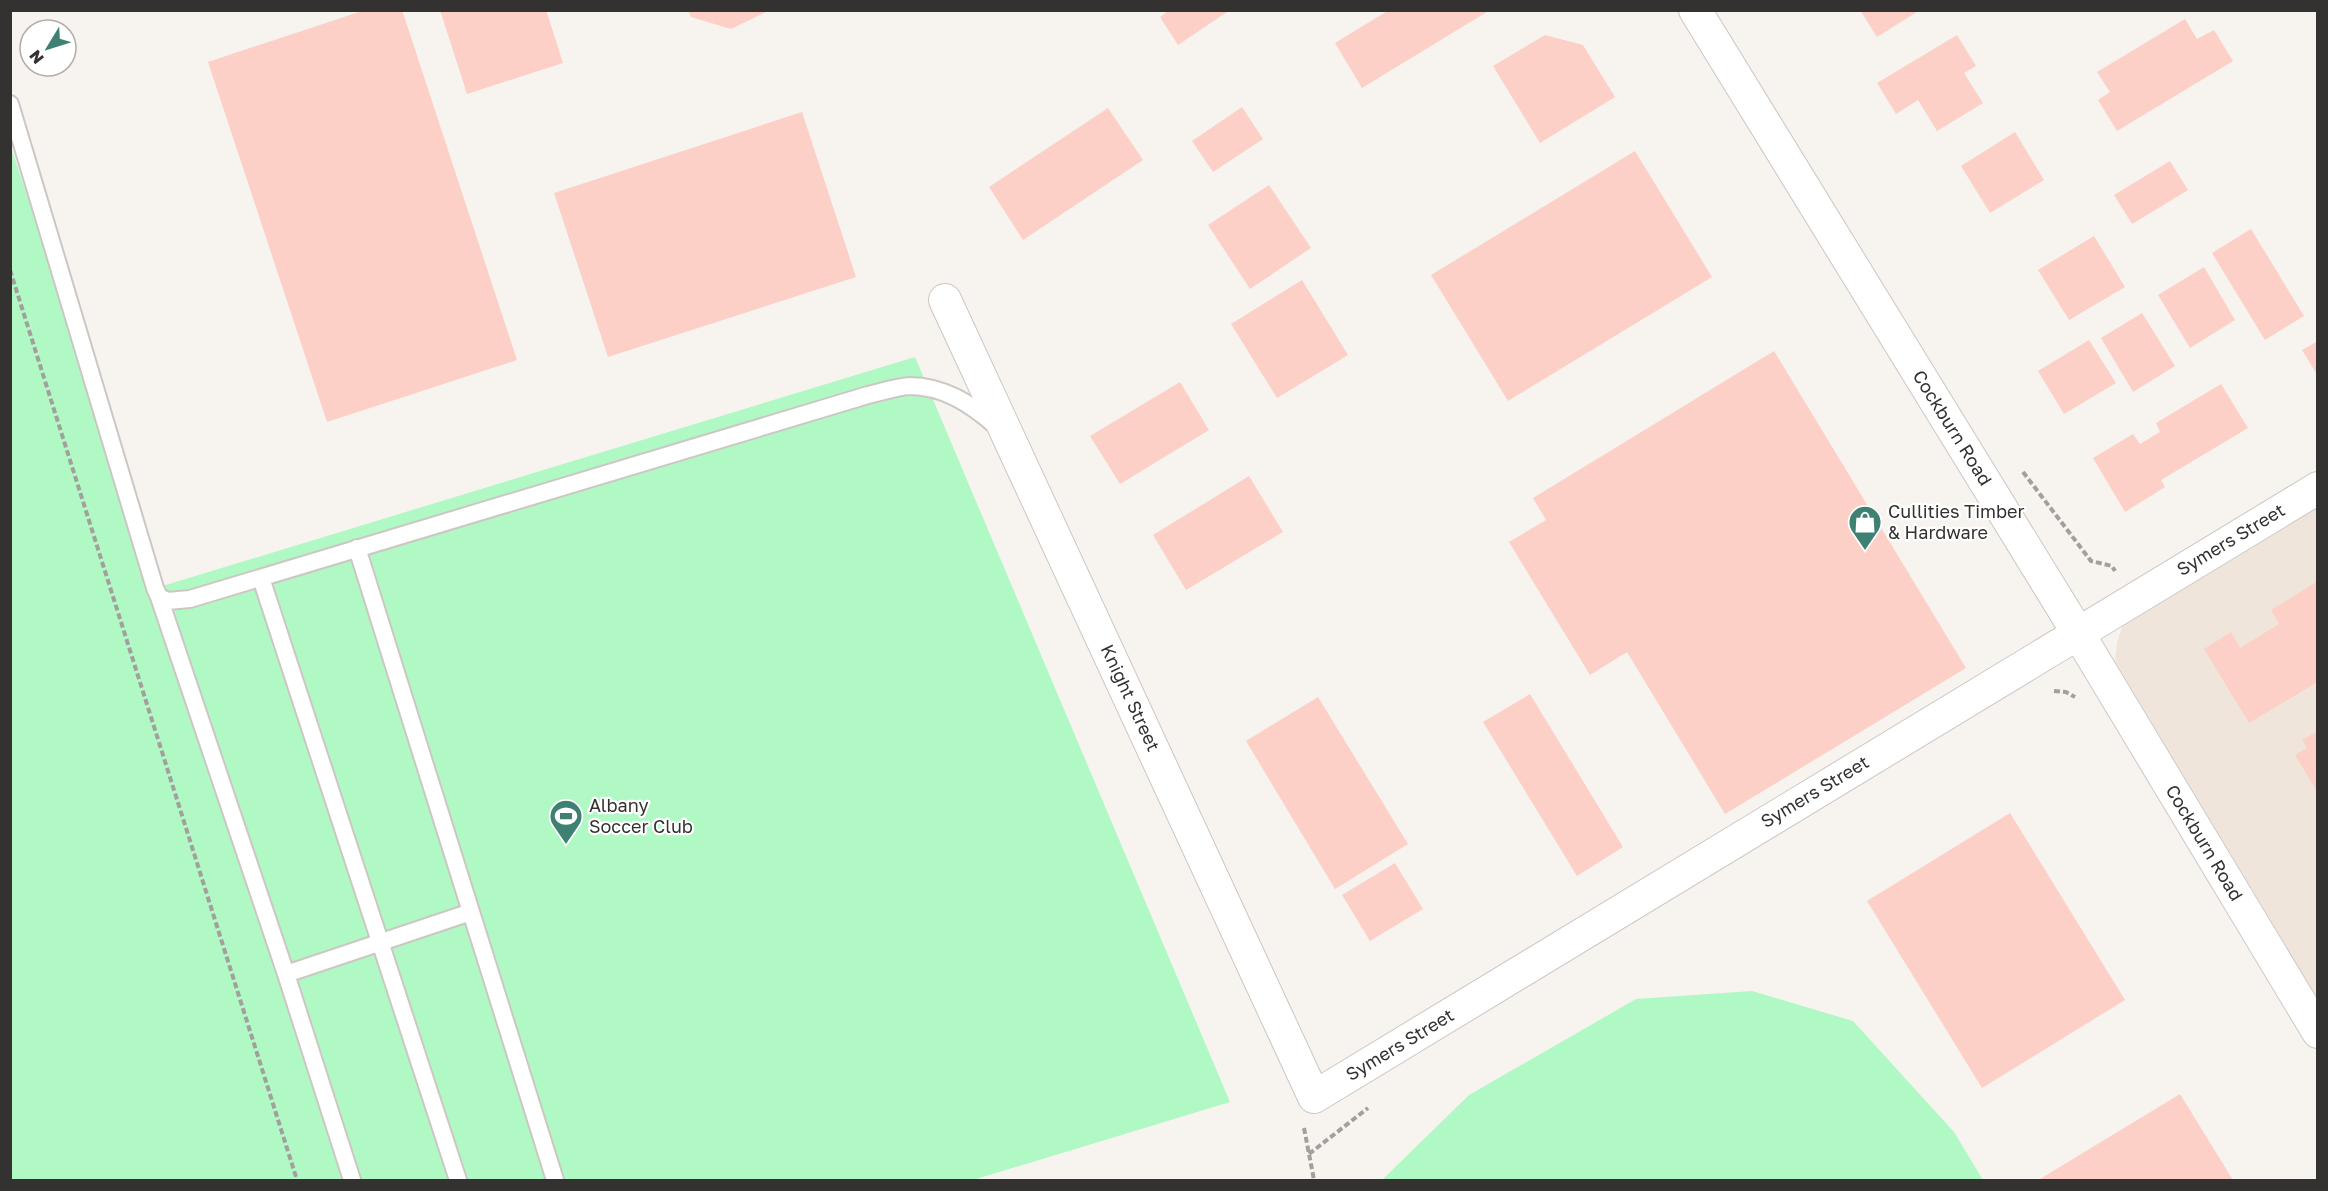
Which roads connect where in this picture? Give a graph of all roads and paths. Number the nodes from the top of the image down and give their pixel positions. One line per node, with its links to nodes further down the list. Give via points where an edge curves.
1 (1695, 10): 10 (street, Cockburn Road)
2 (10, 105): 9 (lane)
3 (10, 270): 16 (path)
4 (945, 300): 5 (street, Knight Street)
5 (1009, 437): 7 (lane, via 952,394 909,386); 15 (street, Knight Street)
6 (2318, 488): 10 (street, Symers Street)
7 (357, 548): 8 (lane); 11 (lane)
8 (261, 578): 9 (lane, via 190,599 168,601); 12 (lane)
9 (159, 597): 13 (lane)
10 (2078, 633): 14 (street, Cockburn Road); 15 (street, Symers Street)
11 (471, 912): 12 (lane); 19 (lane)
12 (380, 942): 13 (lane); 18 (lane)
13 (286, 974): 17 (lane)
14 (2318, 1032)
15 (1314, 1097): 20 (path, via 1303,1124)
16 (297, 1180)
17 (352, 1180)
18 (458, 1180)
19 (555, 1180)
20 (1314, 1180)

